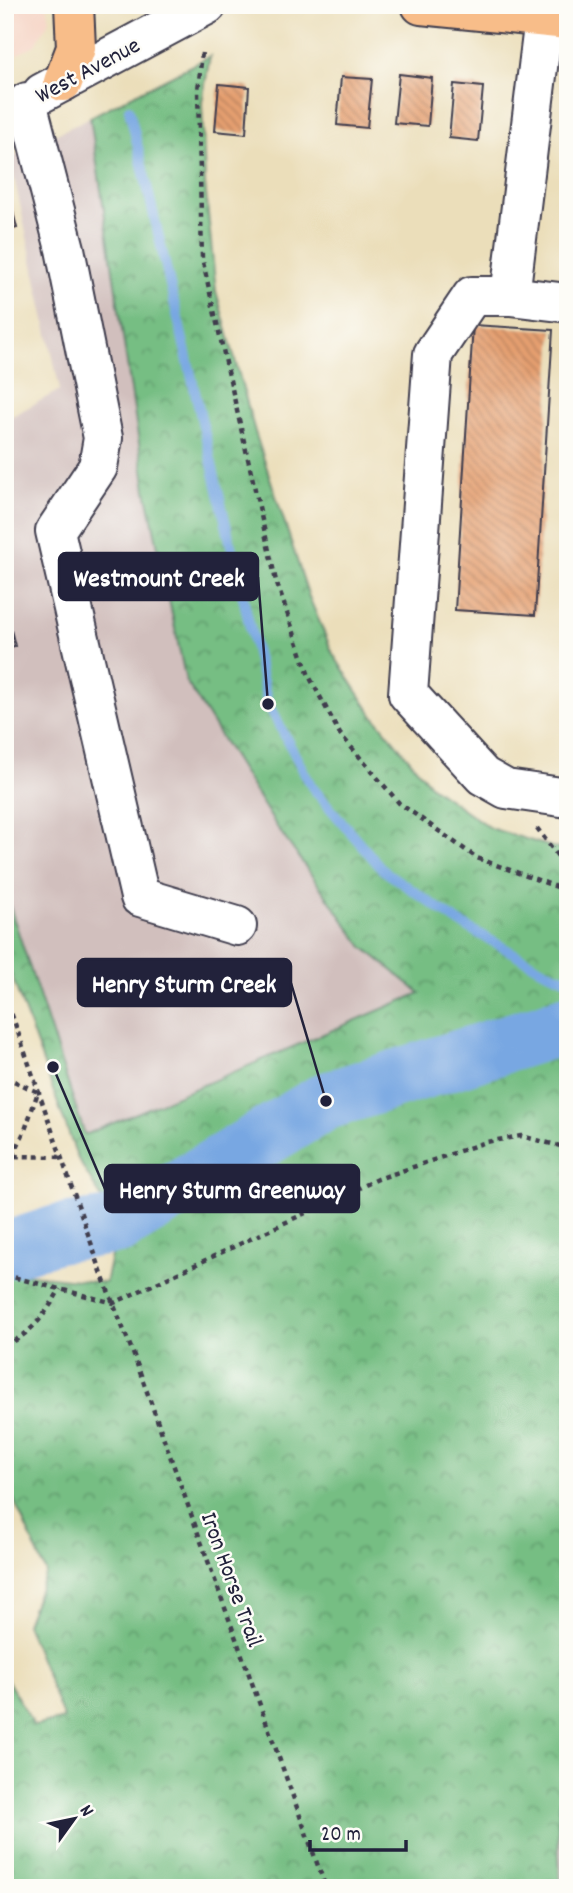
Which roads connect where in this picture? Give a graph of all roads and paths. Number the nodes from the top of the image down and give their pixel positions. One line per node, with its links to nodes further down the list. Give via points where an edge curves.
1 (74, 5): 6 (main road, via 76,48)
2 (207, 5): 6 (street, West Avenue)
3 (421, 5): 4 (main road)
4 (556, 19): 8 (street)
5 (202, 53): 11 (path, via 198,90 202,258 276,580 309,676 340,734 399,803 477,858)
6 (63, 82): 7 (street, West Avenue)
7 (16, 108): 12 (street, via 65,249 103,438 98,467 55,531 140,897)
8 (510, 296): 9 (street); 10 (street, via 472,296 433,354 408,694 483,776 506,789)
9 (568, 303)
10 (568, 798)
11 (568, 891)
12 (237, 926)
13 (5, 995): 15 (path)
14 (5, 1077): 15 (path)
15 (38, 1092): 17 (path); 18 (path)
16 (568, 1148): 22 (path, via 521,1136 486,1142 378,1179)
17 (13, 1156): 18 (path); 19 (path)
18 (62, 1157): 22 (path, Iron Horse Trail)
19 (5, 1158)
20 (5, 1275): 21 (path)
21 (60, 1289): 22 (path); 23 (path, via 24,1336)
22 (114, 1303): 24 (path, Iron Horse Trail)
23 (5, 1346)
24 (326, 1888)

